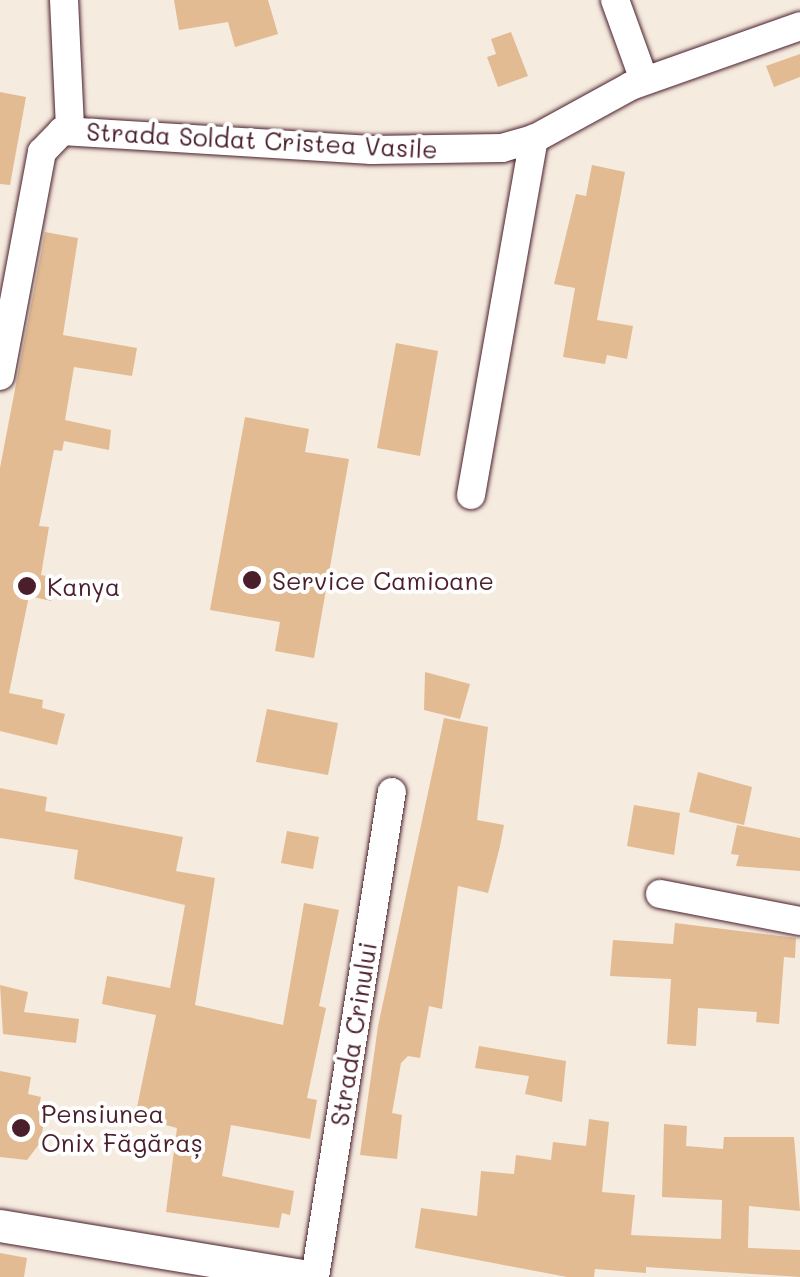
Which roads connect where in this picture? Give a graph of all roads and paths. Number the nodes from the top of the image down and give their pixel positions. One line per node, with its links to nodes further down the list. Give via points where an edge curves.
1 (64, 0): 5 (street)
2 (615, 0): 4 (street)
3 (800, 26): 4 (street, Strada Soldat Cristea Vasile)
4 (644, 80): 6 (street, Strada Soldat Cristea Vasile)
5 (70, 129): 6 (street, Strada Soldat Cristea Vasile, via 404,151 484,150); 7 (street, Strada Soldat Cristea Vasile, via 42,152)
6 (534, 139): 8 (street)
7 (0, 376)
8 (471, 495)
9 (392, 792): 14 (street, Strada Crinului)
10 (660, 894): 11 (street)
11 (800, 921)
12 (0, 1226): 13 (main road)
13 (307, 1277)
14 (315, 1277)

